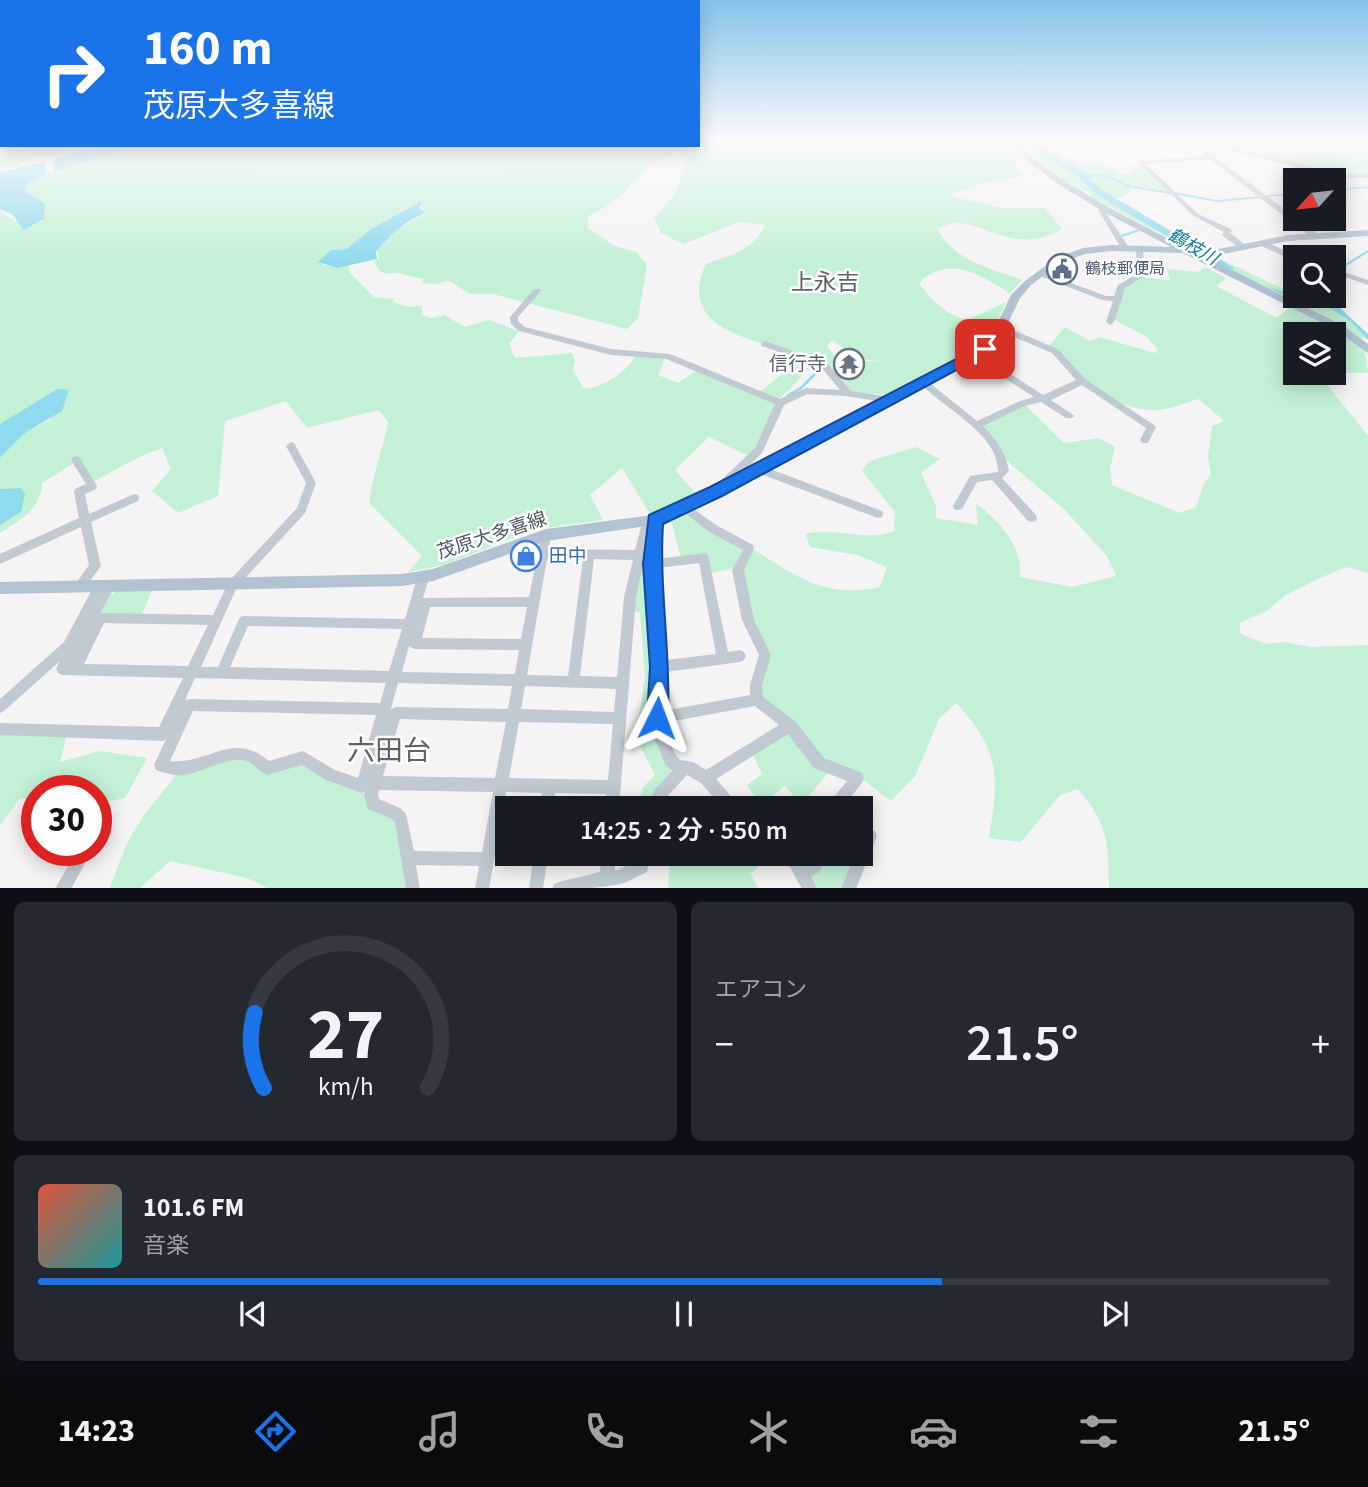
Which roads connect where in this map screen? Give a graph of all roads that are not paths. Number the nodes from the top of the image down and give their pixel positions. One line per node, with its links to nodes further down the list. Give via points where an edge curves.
1 (1060, 180): 4 (main road)
2 (1159, 180): 8 (street, via 1196,215 1228,231 1229,238)
3 (1241, 180): 6 (street)
4 (1103, 206): 9 (street, via 1101,210); 10 (main road)
5 (1368, 233): 6 (main road, 茂原大多喜線)
6 (1314, 235): 7 (main road, 茂原大多喜線)
7 (1262, 243): 8 (main road, 茂原大多喜線); 11 (street)
8 (1244, 247): 10 (main road, 茂原大多喜線)
9 (1132, 249): 10 (main road, 茂原大多喜線); 12 (main road, 茂原大多喜線, via 1083,251); 16 (street, via 1141,275 1121,287)
10 (1193, 253): 20 (main road, via 1341,329)
11 (1283, 253)
12 (1039, 274): 16 (street); 18 (main road, 茂原大多喜線, via 1015,297)
13 (1346, 275): 14 (street)
14 (1368, 283)
15 (537, 291): 27 (street, via 514,317 522,329 611,352 667,356)
16 (1119, 299): 17 (street)
17 (1110, 322)
18 (1001, 328): 21 (main road, 茂原大多喜線); 22 (street, via 1055,351)
19 (765, 344): 24 (street, via 824,365)
20 (1368, 349)
21 (975, 355): 23 (main road, 茂原大多喜線); 25 (street)
22 (1082, 381): 25 (street); 30 (street, via 1151,427)
23 (923, 382): 26 (main road, 茂原大多喜線); 29 (street)
24 (848, 393): 26 (street); 27 (street, via 806,391)
25 (1042, 398): 28 (street); 29 (street)
26 (889, 400): 33 (main road, 茂原大多喜線)
27 (779, 403): 35 (street, via 759,450)
28 (1069, 416)
29 (977, 425): 34 (street, via 1004,457 1004,471)
30 (1145, 440)
31 (291, 446): 50 (street, via 311,483 306,503)
32 (76, 460): 41 (street, via 92,486 79,492)
33 (759, 469): 35 (main road, 茂原大多喜線); 39 (street)
34 (996, 478): 37 (street, via 974,479); 40 (street)
35 (716, 492): 38 (main road, 茂原大多喜線)
36 (134, 498): 41 (street)
37 (958, 506)
38 (685, 507): 42 (main road, 茂原大多喜線); 68 (street, via 749,548 738,570 748,620 765,655 756,685)
39 (877, 514)
40 (1032, 518)
41 (84, 520): 47 (street); 51 (street, via 95,566)
42 (651, 521): 43 (main road, 茂原大多喜線); 46 (street); 48 (street)
43 (546, 535): 44 (street); 49 (main road, 茂原大多喜線)
44 (542, 554): 45 (street); 54 (street)
45 (589, 554): 46 (street); 66 (street)
46 (638, 555): 67 (street, via 629,597)
47 (0, 559)
48 (652, 564): 59 (street, via 704,558); 60 (street)
49 (422, 578): 50 (main road, 茂原大多喜線); 56 (street)
50 (233, 584): 52 (main road, 茂原大多喜線); 55 (street)
51 (80, 586): 52 (main road, 茂原大多喜線); 53 (main road, 茂原大多喜線)
52 (104, 587): 61 (street, via 62,669); 69 (street, via 68,646)
53 (0, 588)
54 (534, 602): 57 (street); 57 (street, via 426,602 414,643)
55 (217, 620): 61 (street, via 101,618); 62 (street)
56 (408, 624): 63 (street, via 244,621); 64 (street)
57 (526, 645): 65 (street)
58 (740, 656): 59 (street)
59 (723, 658): 60 (street)
60 (660, 667): 73 (street)
61 (75, 670): 62 (street)
62 (191, 671): 63 (street); 75 (street, via 163,734)
63 (222, 671): 64 (street)
64 (393, 677): 65 (street); 70 (street)
65 (520, 680): 66 (street); 71 (street)
66 (573, 681): 67 (street)
67 (622, 683): 72 (street)
68 (757, 701): 73 (street); 74 (street)
69 (0, 707)
70 (384, 709): 70 (street, via 362,786 303,758 267,768 243,755 191,767 161,765 189,705)
71 (513, 715): 72 (street); 78 (street, via 396,713); 79 (street)
72 (619, 718): 81 (street)
73 (657, 718): 76 (street, via 670,759)
74 (790, 726): 77 (street); 86 (street, via 819,763 856,778)
75 (0, 729)
76 (685, 767): 77 (street); 84 (street)
77 (706, 778): 85 (street)
78 (374, 783): 79 (street); 87 (street, via 373,804 401,819)
79 (501, 785): 80 (street); 88 (street)
80 (550, 786): 81 (street); 82 (street)
81 (613, 787): 83 (street)
82 (549, 796)
83 (613, 796)
84 (659, 796)
85 (722, 796)
86 (843, 796)
87 (407, 858): 88 (street); 99 (street)
88 (487, 859): 100 (street)
89 (75, 866): 98 (street)
90 (539, 866): 101 (street)
91 (608, 866): 97 (street)
92 (642, 866): 97 (street)
93 (798, 866): 96 (street)
94 (815, 866): 96 (street)
95 (857, 866): 104 (street)
96 (802, 872): 103 (street)
97 (607, 878): 102 (street)
98 (62, 888)
99 (413, 888)
100 (482, 888)
101 (536, 888)
102 (559, 888)
103 (810, 888)
104 (848, 888)

